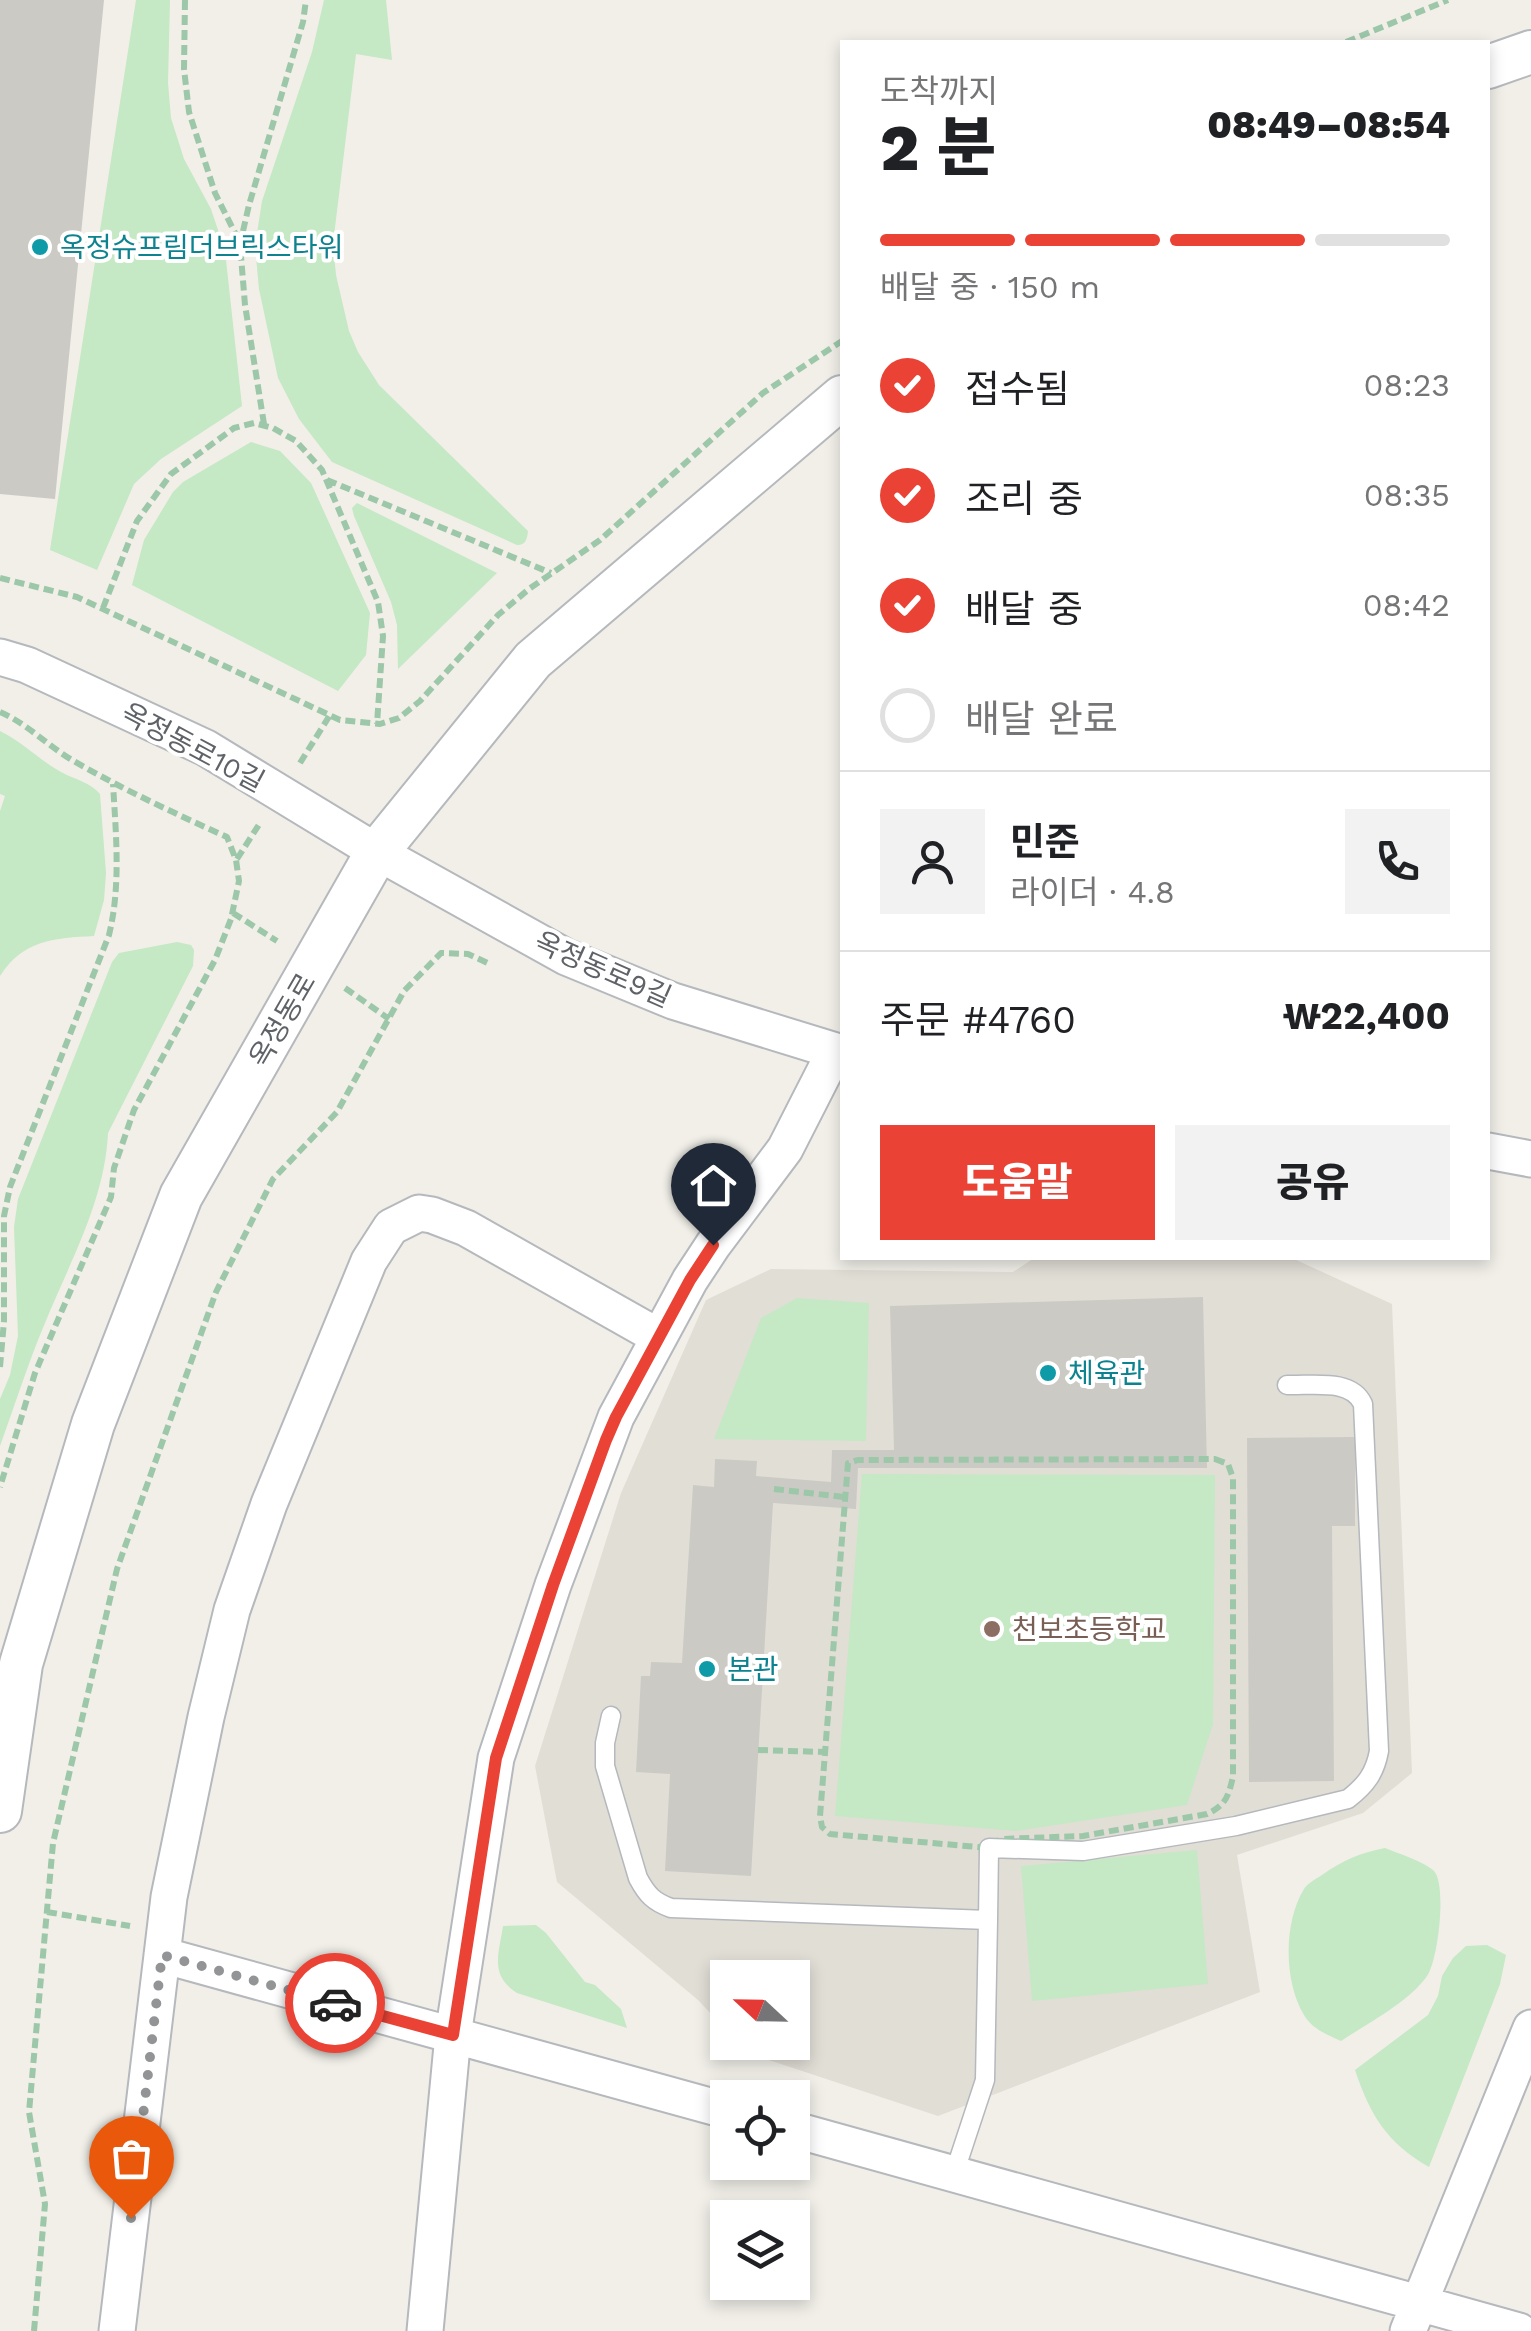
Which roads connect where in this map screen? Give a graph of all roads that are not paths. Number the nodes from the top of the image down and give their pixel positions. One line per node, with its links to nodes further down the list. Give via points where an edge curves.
1 (1531, 52): 2 (street)
2 (1490, 66)
3 (840, 399): 5 (street, 옥정동로, via 534,660)
4 (0, 657): 5 (street, 옥정동로10길, via 206,748)
5 (378, 852): 6 (street, 옥정동로9길, via 566,957 673,1001); 12 (street, 옥정동로, via 182,1196 93,1424 20,1664)
6 (839, 1052): 9 (street, via 785,1149 713,1245)
7 (1490, 1151): 8 (street)
8 (1531, 1159)
9 (659, 1337): 14 (street, via 448,1220 419,1213 391,1227 368,1261 232,1610); 16 (street, via 606,1440 496,1758)
10 (1287, 1385): 13 (lane, via 1342,1386 1363,1404 1379,1751 1372,1774 1348,1799 1236,1826 1083,1851 988,1848)
11 (612, 1716): 13 (lane, via 605,1766 638,1878 657,1903)
12 (0, 1811)
13 (988, 1920): 19 (lane, via 985,2080)
14 (162, 1955): 16 (street); 22 (street)
15 (1531, 2028): 20 (street)
16 (453, 2035): 17 (street); 21 (street)
17 (710, 2107)
18 (810, 2135): 19 (street)
19 (954, 2174): 20 (street)
20 (1414, 2317): 23 (street)
21 (436, 2328)
22 (118, 2331)
23 (1520, 2331)

